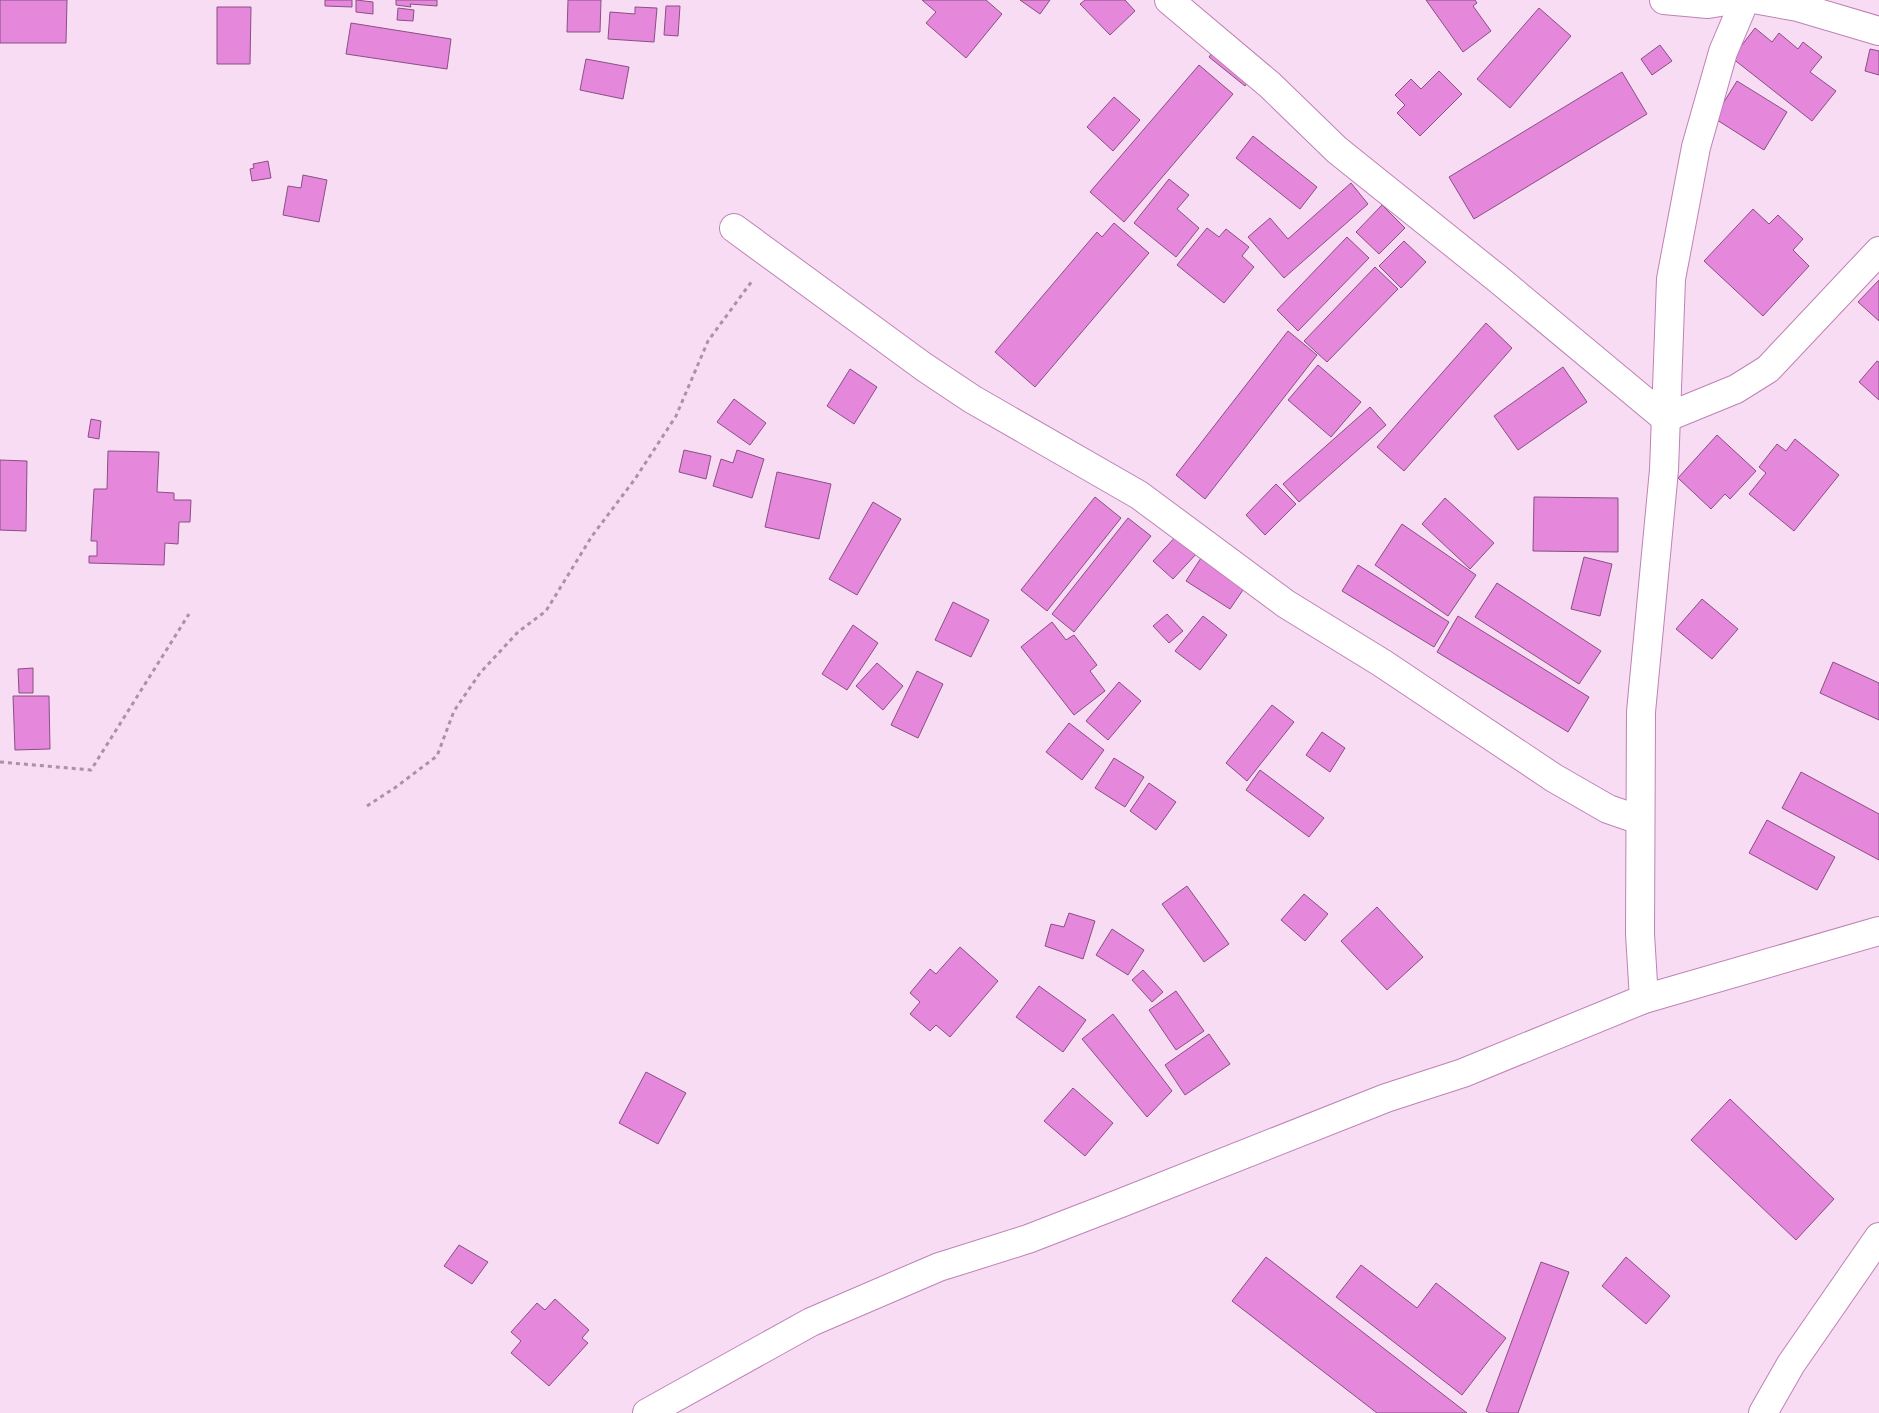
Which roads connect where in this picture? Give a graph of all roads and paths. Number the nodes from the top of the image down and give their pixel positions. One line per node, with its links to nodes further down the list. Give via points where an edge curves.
1 (1169, 0): 10 (street, via 1270,85 1337,150)
2 (1664, 0): 3 (street, via 1708,4)
3 (1733, 0)
4 (1745, 0): 10 (street, via 1724,52 1696,147 1682,214 1671,279)
5 (1759, 0): 6 (street, via 1798,7)
6 (1879, 31)
7 (734, 228): 9 (street)
8 (1879, 251): 10 (street, via 1768,369 1736,389)
9 (768, 253): 13 (path, via 747,289 708,341 676,416 592,536 546,611 518,632 480,673 454,711 437,756); 14 (street, via 940,378 1139,495 1286,604 1382,663 1554,778 1608,809)
10 (1664, 418): 14 (street, via 1664,470 1641,712)
11 (189, 614): 12 (path, via 91,770)
12 (0, 762)
13 (366, 806)
14 (1640, 820): 16 (street, via 1640,934)
15 (1879, 931): 16 (street)
16 (1644, 999): 18 (street, via 1480,1066 1386,1098 1028,1239 939,1267 811,1322)
17 (1879, 1237): 19 (street, via 1791,1364)
18 (647, 1413)
19 (1764, 1413)

